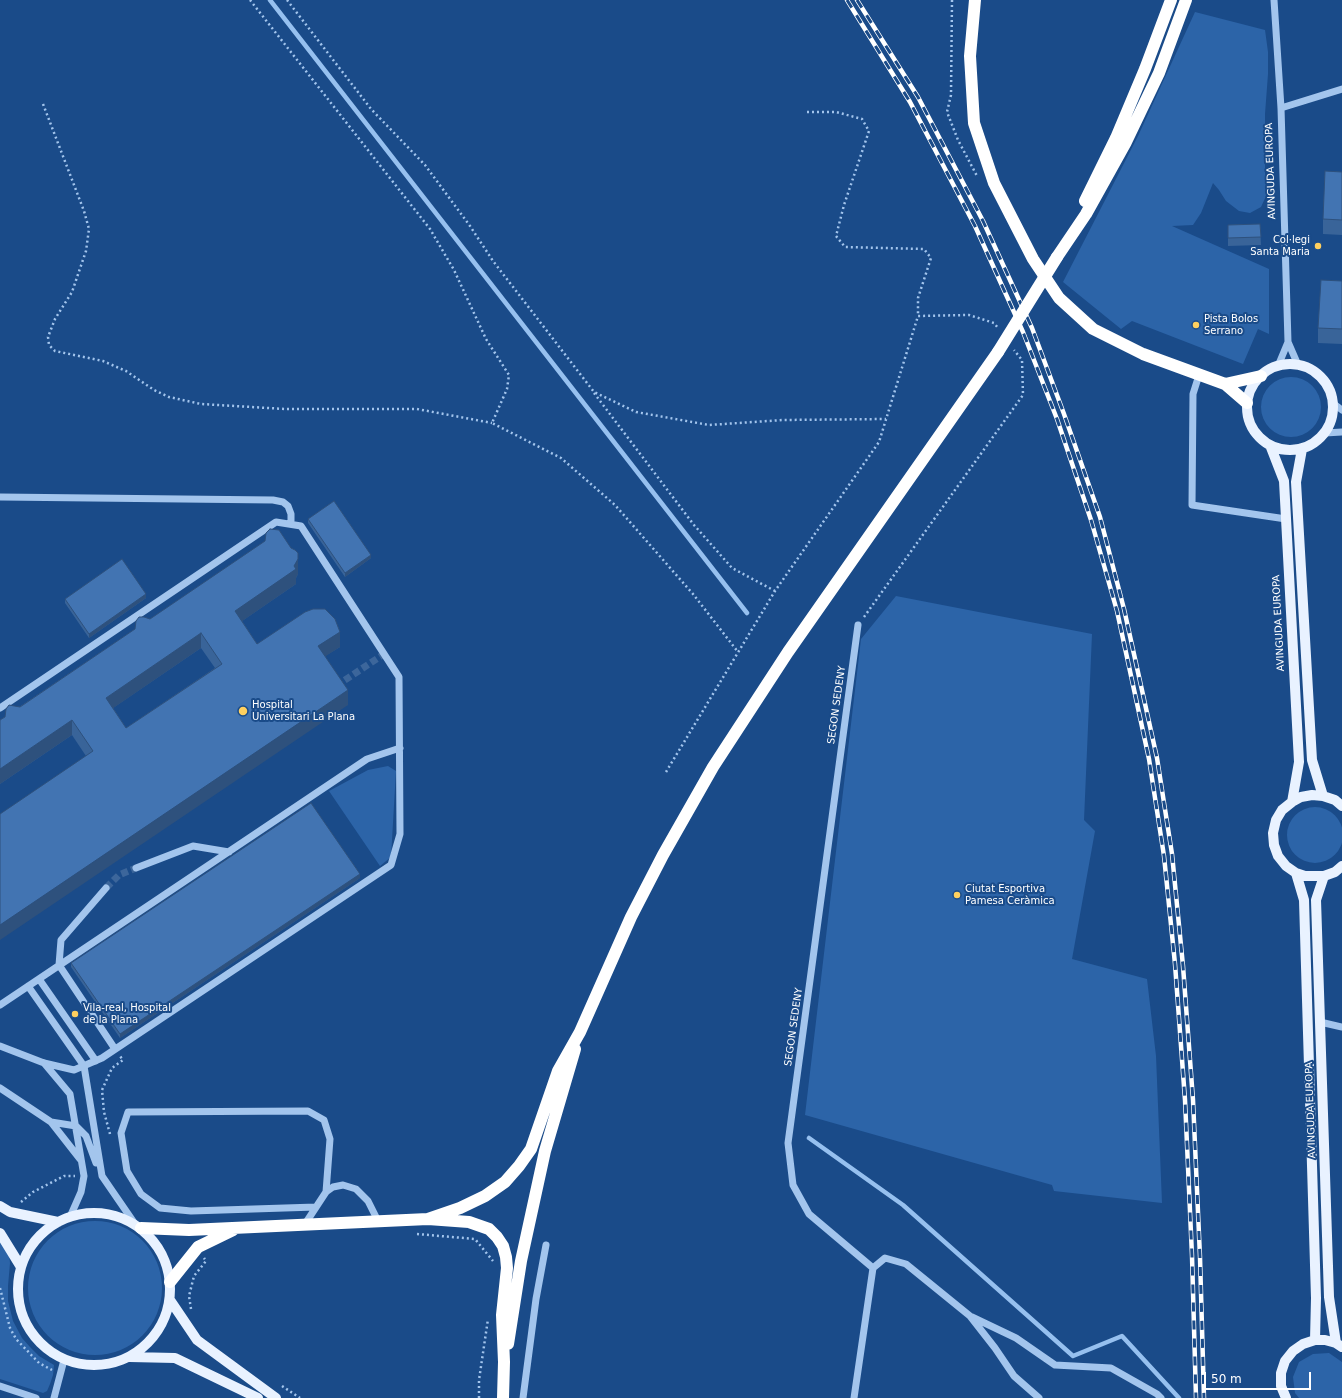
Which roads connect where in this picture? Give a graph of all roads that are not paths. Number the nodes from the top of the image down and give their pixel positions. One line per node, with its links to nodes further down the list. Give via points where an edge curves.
1 (975, 0): 11 (highway, via 970,56 974,123 994,183 1033,259 1059,298 1093,329 1142,354)
2 (1171, 0): 7 (highway, via 1116,138)
3 (1186, 0): 7 (highway, via 1158,73 1126,142 1086,214)
4 (1274, 0): 6 (street, AVINGUDA EUROPA)
5 (1342, 88): 6 (street)
6 (1280, 108): 8 (street, AVINGUDA EUROPA)
7 (1057, 257): 41 (highway, bridge, via 998,352 788,652 713,767 631,917)
8 (1288, 342): 9 (street, AVINGUDA EUROPA); 10 (street, AVINGUDA EUROPA)
9 (1298, 365): 10 (main road); 15 (main road, via 1311,369 1323,378)
10 (1278, 366): 12 (main road)
11 (1199, 375): 13 (highway); 21 (street, via 1193,394 1192,505)
12 (1261, 376): 13 (highway); 14 (main road, via 1254,384)
13 (1225, 384): 14 (highway)
14 (1247, 403): 18 (main road, via 1252,428)
15 (1338, 407): 17 (main road)
16 (1342, 432): 17 (street)
17 (1325, 433): 19 (main road, via 1315,443)
18 (1270, 445): 19 (main road, via 1285,450); 21 (main road, AVINGUDA EUROPA, via 1284,481)
19 (1302, 449): 26 (main road, via 1296,482 1312,760)
20 (0, 497): 22 (street, via 273,500 288,506)
21 (1286, 519): 27 (main road, AVINGUDA EUROPA, via 1299,762)
22 (291, 524): 24 (street, via 276,522); 25 (street, via 301,526 399,677)
23 (858, 625): 65 (street, SEGON SEDENY, via 788,1142 793,1185 809,1214)
24 (0, 708)
25 (400, 748): 29 (street, via 367,759); 43 (street, via 400,834 391,865)
26 (1323, 796): 27 (main road, via 1301,797); 28 (main road, via 1335,800)
27 (1292, 802): 32 (main road, via 1282,810 1273,832 1278,856)
28 (1342, 806)
29 (229, 852): 31 (street, via 193,846); 35 (street)
30 (1342, 866): 33 (main road)
31 (136, 868)
32 (1296, 873): 33 (main road, via 1305,876); 69 (main road, AVINGUDA EUROPA, via 1304,900 1316,1298)
33 (1324, 876): 39 (main road, AVINGUDA EUROPA, via 1316,900)
34 (106, 888): 35 (street, via 61,940)
35 (59, 965): 36 (street); 43 (street)
36 (39, 979): 37 (street); 44 (street)
37 (28, 986): 38 (street); 46 (street)
38 (0, 1005)
39 (1320, 1022): 40 (street); 70 (main road, AVINGUDA EUROPA, via 1329,1297)
40 (1342, 1027)
41 (580, 1032): 56 (highway, via 558,1071 531,1149 519,1166 505,1182 484,1196); 73 (highway, via 545,1151 521,1261)
42 (0, 1046): 45 (street)
43 (116, 1049): 44 (street)
44 (96, 1061): 46 (street)
45 (44, 1063): 46 (street, via 74,1070); 49 (street, via 70,1094)
46 (84, 1066): 51 (street)
47 (0, 1088): 48 (street)
48 (51, 1122): 49 (street); 50 (street)
49 (76, 1126): 50 (street); 51 (street, via 86,1136)
50 (81, 1160): 55 (street, via 84,1176 81,1192)
51 (102, 1176): 60 (street)
52 (326, 1192): 54 (street); 54 (street, via 330,1139 324,1120 308,1111 128,1112 121,1133 127,1171 141,1194 160,1208 190,1211); 57 (street, via 343,1185 356,1189 368,1202)
53 (0, 1206): 58 (main road, via 10,1212)
54 (316, 1208): 59 (street)
55 (70, 1217): 58 (main road); 60 (main road, via 92,1213 114,1216)
56 (428, 1219): 57 (highway); 73 (highway, via 469,1222 489,1229 503,1246 507,1268 502,1315)
57 (378, 1221): 59 (highway)
58 (58, 1222): 64 (main road, via 33,1244)
59 (305, 1224): 61 (highway)
60 (138, 1226): 61 (highway, via 189,1230); 66 (main road, via 156,1243 166,1262)
61 (237, 1227): 66 (highway, via 198,1247)
62 (0, 1233): 64 (main road)
63 (546, 1245): 80 (street)
64 (21, 1267): 72 (main road, via 17,1289 20,1312 30,1332 45,1348)
65 (873, 1268): 68 (street, via 885,1258 906,1264); 81 (street)
66 (170, 1282): 67 (main road)
67 (170, 1300): 71 (main road, via 163,1323 149,1343); 78 (main road, via 197,1340)
68 (970, 1316): 82 (street, via 1014,1376); 83 (street, via 1016,1338 1055,1365 1111,1368)
69 (1315, 1340): 70 (main road, via 1326,1340); 84 (main road, via 1303,1344 1285,1361 1281,1373 1281,1386)
70 (1339, 1345)
71 (130, 1357): 72 (main road, via 108,1365 86,1366); 77 (main road, via 175,1358)
72 (64, 1360): 76 (street)
73 (504, 1362): 79 (highway)
74 (0, 1386): 75 (street)
75 (36, 1398)
76 (54, 1398)
77 (258, 1398)
78 (276, 1398)
79 (503, 1398)
80 (523, 1398)
81 (854, 1398)
82 (1039, 1398)
83 (1161, 1398)
84 (1286, 1398)

